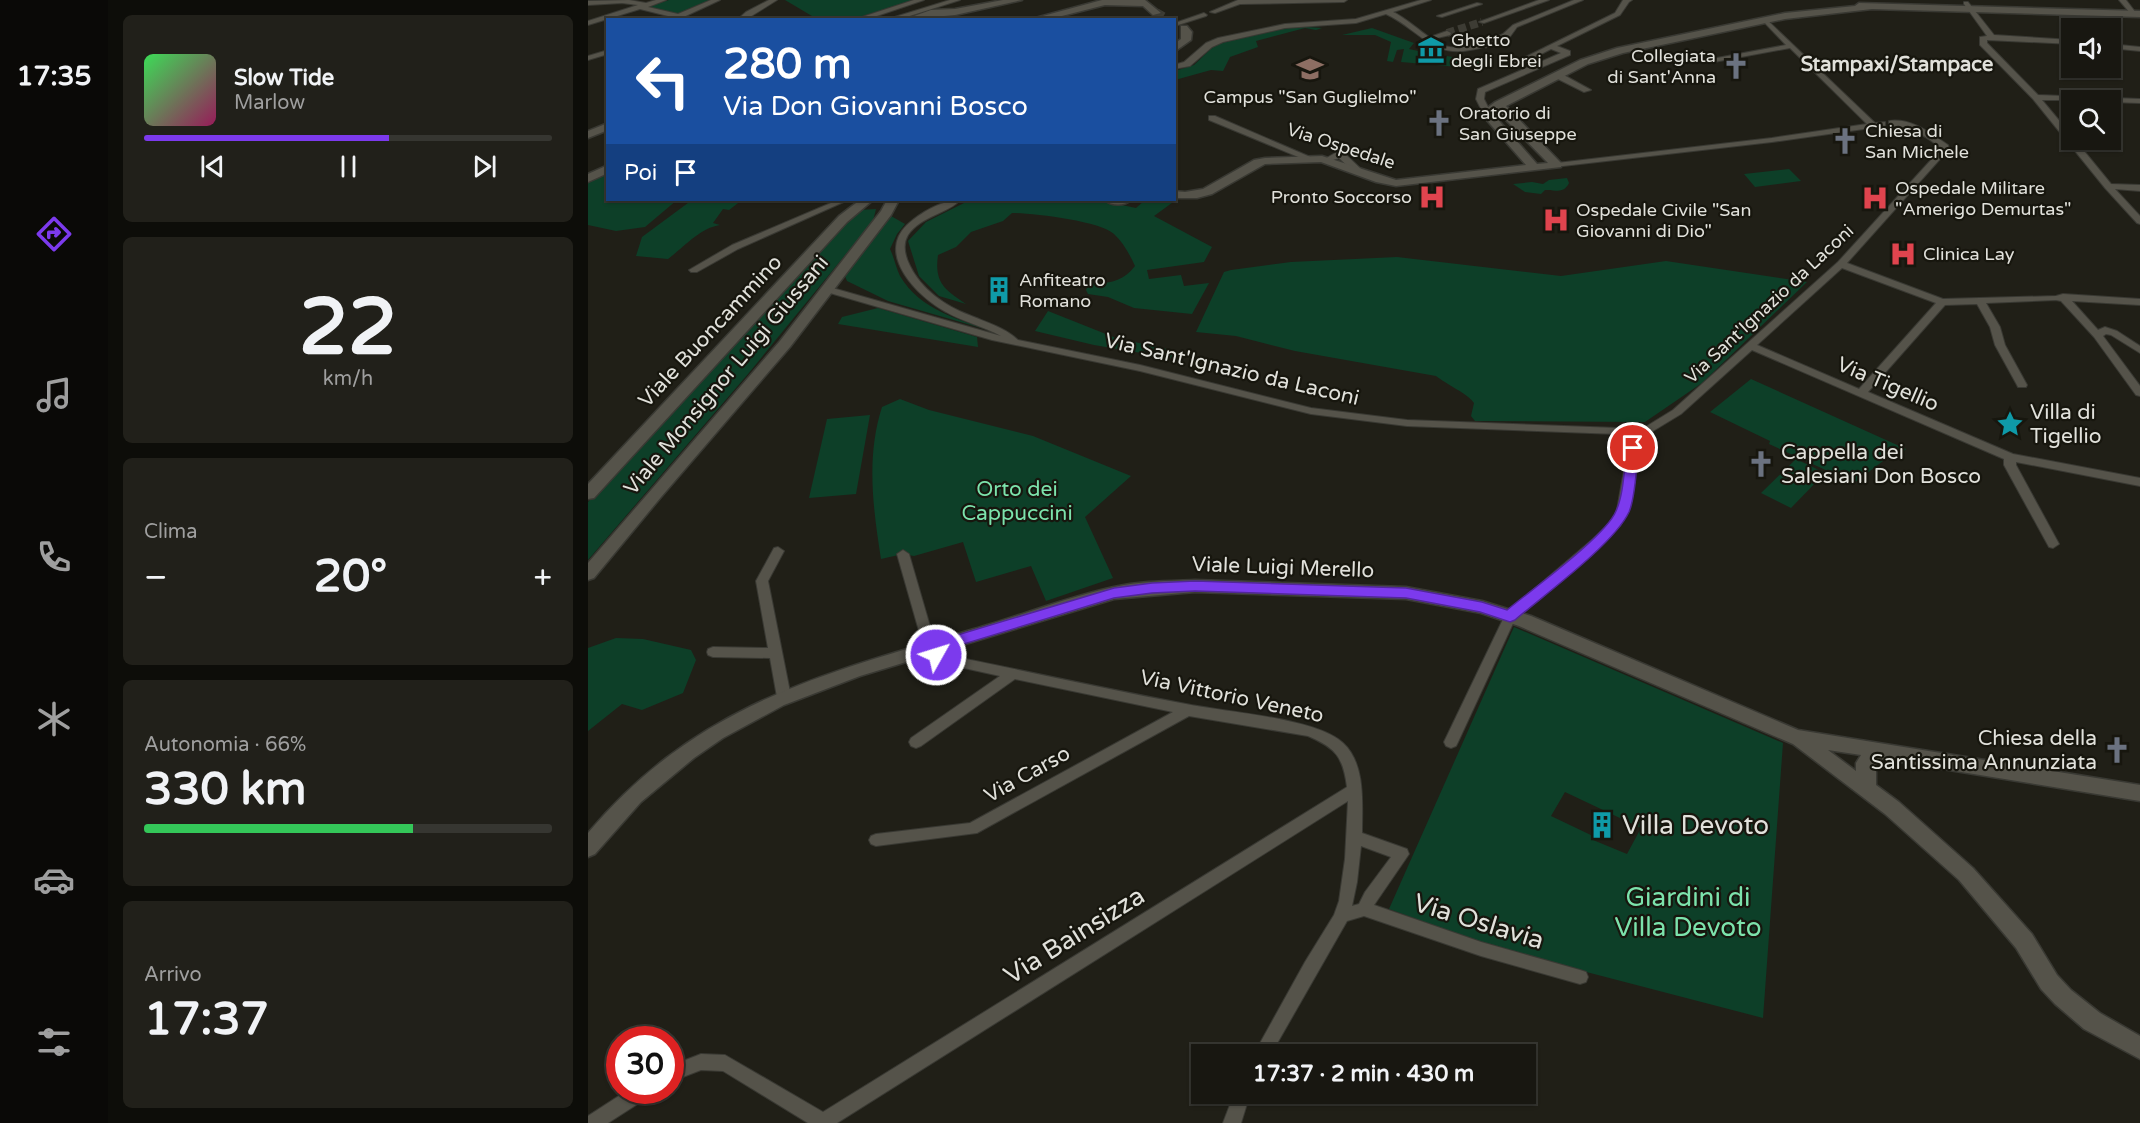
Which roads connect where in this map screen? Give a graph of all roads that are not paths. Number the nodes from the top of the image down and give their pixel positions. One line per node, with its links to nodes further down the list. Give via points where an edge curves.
1 (663, 0): 19 (street)
2 (717, 0): 34 (street)
3 (771, 0): 35 (street)
4 (921, 0): 36 (street)
5 (957, 0): 29 (street)
6 (1017, 0): 32 (street)
7 (1344, 0): 16 (street)
8 (1428, 0): 26 (street)
9 (1546, 0): 33 (street)
10 (1580, 0): 46 (street, via 1515,26 1506,36)
11 (1629, 0): 49 (street, via 1618,14)
12 (1842, 0): 24 (street)
13 (1847, 0): 23 (street)
14 (1911, 0): 21 (street)
15 (2122, 0): 28 (street)
16 (1241, 1): 25 (street)
17 (1476, 2): 31 (street); 33 (street)
18 (588, 3): 19 (street)
19 (647, 4): 22 (street)
20 (1883, 4): 21 (street); 23 (street)
21 (1968, 6): 28 (street); 45 (street)
22 (639, 7): 34 (street); 41 (street)
23 (1868, 8): 24 (street)
24 (1821, 11): 39 (street)
25 (1213, 12)
26 (1387, 12): 48 (street, via 1404,20 1439,48 1457,51); 57 (street, via 1356,21 1285,26 1221,40 1187,64)
27 (1156, 13): 38 (street, via 1145,3 1105,2)
28 (2136, 14)
29 (924, 15): 32 (street); 37 (street)
30 (1204, 15): 42 (street)
31 (1440, 16)
32 (944, 17)
33 (1498, 17): 40 (street)
34 (674, 18)
35 (744, 18)
36 (862, 18)
37 (902, 18)
38 (1040, 18)
39 (1766, 20): 50 (street); 59 (street, via 1621,50)
40 (1482, 22)
41 (588, 23)
42 (1180, 25): 52 (street, via 1187,32 1186,40)
43 (1447, 33): 44 (street)
44 (1437, 36)
45 (1992, 37): 47 (street); 61 (street, via 1983,39 1983,43)
46 (1495, 40)
47 (2061, 41)
48 (1484, 45)
49 (1552, 46): 58 (street, via 1511,66); 58 (street, via 1567,53)
50 (1790, 46): 55 (street); 66 (street)
51 (2121, 47): 53 (street)
52 (1176, 48)
53 (2140, 49)
54 (598, 59): 56 (street)
55 (1717, 60)
56 (588, 62)
57 (1176, 67)
58 (1521, 74): 64 (street, via 1481,91 1480,99)
59 (1557, 75): 60 (street); 63 (street)
60 (1587, 90)
61 (2036, 98): 62 (street); 76 (street)
62 (2139, 102)
63 (1499, 104): 64 (street); 71 (street)
64 (1488, 115): 72 (street)
65 (1212, 118): 69 (street, Via Ospedale)
66 (1872, 124): 71 (street); 84 (street, Via Sant'Ignazio da Laconi, via 1905,122 1945,147)
67 (606, 127): 68 (street)
68 (588, 135)
69 (1311, 159): 70 (street, Via Ospedale); 78 (street, via 1265,161 1203,195)
70 (1327, 160): 74 (street, Via Ospedale); 74 (street, via 1340,153)
71 (1557, 165): 72 (street, Via Ospedale)
72 (1535, 168): 74 (street, Via Ospedale, via 1395,183)
73 (606, 169): 75 (street)
74 (1359, 172)
75 (588, 179)
76 (2108, 186): 77 (street); 83 (street)
77 (2140, 188)
78 (1176, 194)
79 (842, 201): 85 (street, via 735,247)
80 (866, 201): 103 (street, Viale Buoncammino, via 843,219)
81 (892, 201): 86 (street, Viale Monsignor Luigi Giussani)
82 (954, 201): 92 (street, via 919,220 905,233 900,244 904,263 931,299 959,315 999,329)
83 (2140, 221)
84 (1841, 264): 89 (street); 93 (street, Via Sant'Ignazio da Laconi)
85 (694, 270)
86 (826, 289): 92 (street); 107 (street, Viale Monsignor Luigi Giussani, via 785,344)
87 (2056, 298): 88 (street); 90 (street); 91 (street)
88 (1980, 301): 89 (street); 95 (street)
89 (1942, 302): 96 (street)
90 (2140, 302)
91 (2097, 334): 94 (street, via 2105,330 2114,333); 97 (street)
92 (1014, 340): 99 (street, Via Sant'Ignazio da Laconi, via 1322,413 1407,423)
93 (1751, 346): 96 (street, Via Tigellio); 98 (street, Via Sant'Ignazio da Laconi, via 1677,412)
94 (2140, 350)
95 (2022, 385)
96 (1861, 393): 101 (street, Via Tigellio)
97 (2140, 393)
98 (1649, 429): 99 (street, Via Sant'Ignazio da Laconi); 100 (street)
99 (1622, 431): 100 (street)
100 (1633, 448): 108 (street, via 1623,510 1616,523)
101 (2010, 457): 102 (street, Via Tigellio); 104 (street, via 2010,465)
102 (2140, 482)
103 (588, 494)
104 (2053, 544)
105 (778, 551): 111 (street, via 762,581)
106 (903, 554): 109 (street)
107 (588, 574)
108 (1510, 616): 109 (street, Viale Luigi Merello, via 1406,593 1152,588 1114,593); 115 (street, Viale Luigi Merello); 117 (street)
109 (930, 649): 112 (street, Via Vittorio Veneto, via 942,659); 113 (street, Viale Luigi Merello)
110 (713, 652): 111 (street)
111 (776, 653): 113 (street)
112 (1013, 674): 114 (street, Via Vittorio Veneto); 116 (street)
113 (784, 698): 124 (street, Viale Luigi Merello, via 738,720 664,769)
114 (1188, 710): 122 (street, Via Vittorio Veneto, via 1310,731 1329,739 1348,759); 126 (street, Via Carso, via 972,829)
115 (1796, 737): 118 (street, Viale Luigi Merello); 120 (street)
116 (916, 742)
117 (1450, 742)
118 (1839, 744): 119 (street, Viale Luigi Merello); 120 (street)
119 (1878, 749): 121 (street, via 1866,763); 123 (street, Viale Luigi Merello)
120 (1832, 762): 121 (street)
121 (1866, 787): 132 (street, via 1991,900 2063,997 2092,1021)
122 (1353, 790): 125 (street, Via Vittorio Veneto); 137 (street, Via Bainsizza)
123 (2140, 793)
124 (596, 829): 127 (street, Viale Luigi Merello)
125 (1355, 837): 128 (street, via 1402,854); 129 (street, Via Vittorio Veneto)
126 (876, 840)
127 (588, 848)
128 (1364, 909): 129 (street); 130 (street, Via Oslavia, via 1480,949)
129 (1342, 916): 131 (street, Via Vittorio Veneto)
130 (1580, 976)
131 (1268, 1044)
132 (2140, 1048)
133 (684, 1069): 137 (street, via 701,1062 725,1063)
134 (622, 1104): 136 (street)
135 (1239, 1104): 138 (street)
136 (592, 1123)
137 (824, 1123)
138 (1232, 1123)

